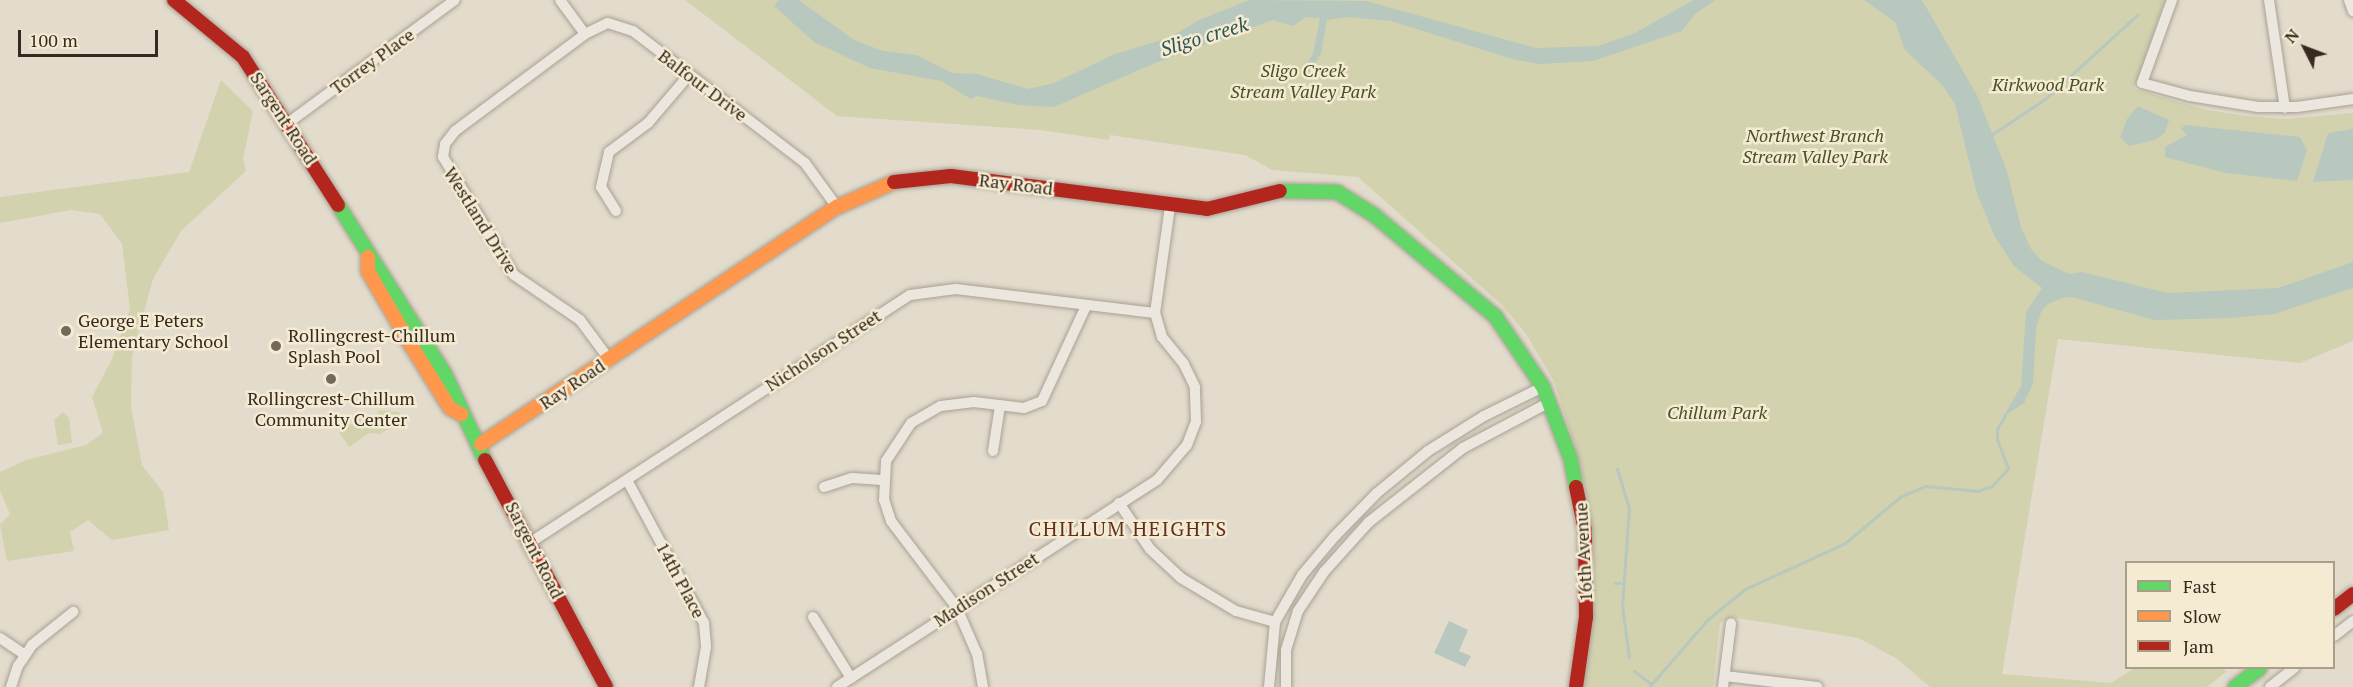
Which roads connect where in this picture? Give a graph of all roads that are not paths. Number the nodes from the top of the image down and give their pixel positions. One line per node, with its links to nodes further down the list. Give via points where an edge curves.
1 (174, 0): 12 (street, Sargent Road, via 243,57)
2 (455, 0): 12 (street, Torrey Place)
3 (560, 0): 8 (street)
4 (2172, 0): 11 (street, via 2142,83 2221,102)
5 (2269, 0): 11 (street)
6 (2349, 0): 7 (street)
7 (2353, 11)
8 (585, 34): 9 (street, Balfour Drive, via 608,23 623,25); 18 (street, Westland Drive, via 455,131 445,144 443,158 514,275 580,320)
9 (689, 75): 14 (street, Balfour Drive, via 805,163); 15 (street, via 655,116 609,152 601,187)
10 (2353, 99): 11 (street)
11 (2285, 108)
12 (288, 123): 22 (street, Sargent Road, via 368,257 368,271 409,342 450,408 461,414)
13 (1170, 206): 14 (street, Ray Road, via 951,176 902,180); 17 (street, Madison Street); 19 (street, Ray Road, via 1216,209 1268,193 1298,189 1318,189 1349,197 1494,316 1520,348)
14 (837, 207): 18 (street, Ray Road)
15 (616, 211)
16 (1086, 306): 17 (street, Nicholson Street); 21 (street, via 1042,401 1032,407); 24 (street, Nicholson Street, via 956,289 910,295)
17 (1155, 313): 27 (street, Madison Street, via 1162,337 1191,377 1197,398 1196,422 1172,465 1157,480)
18 (609, 359): 22 (street, Ray Road)
19 (1543, 387): 20 (street, 16th Avenue); 35 (street, via 1455,434 1377,493 1302,575)
20 (1550, 402): 50 (street, via 1463,448 1369,522 1324,572 1298,611 1286,650); 51 (street, 16th Avenue, via 1573,468 1585,530 1587,598)
21 (1000, 406): 23 (street); 25 (street, via 958,402 922,415 893,447)
22 (481, 444): 28 (street, Sargent Road)
23 (993, 451)
24 (627, 480): 28 (street, Nicholson Street); 46 (street, 14th Place, via 701,614 706,647)
25 (882, 480): 26 (street, via 852,478); 30 (street, via 884,500 896,532)
26 (824, 487)
27 (1119, 503): 30 (street, Madison Street); 35 (street, via 1150,549 1188,583 1236,611)
28 (531, 542): 45 (street, Sargent Road)
29 (2353, 594): 31 (street)
30 (957, 608): 42 (street, Madison Street); 48 (street, via 977,654)
31 (2335, 608)
32 (73, 612): 39 (street)
33 (813, 617): 42 (street)
34 (2353, 621): 37 (street)
35 (1275, 622): 49 (street)
36 (1731, 624): 43 (street)
37 (2335, 635)
38 (0, 638): 39 (street)
39 (24, 654): 44 (street)
40 (2259, 669): 53 (street)
41 (2293, 669): 54 (street)
42 (851, 678): 47 (street, Madison Street)
43 (1724, 682): 52 (street)
44 (11, 687)
45 (606, 687)
46 (699, 687)
47 (837, 687)
48 (983, 687)
49 (1269, 687)
50 (1286, 687)
51 (1576, 687)
52 (1817, 687)
53 (2235, 687)
54 (2270, 687)

